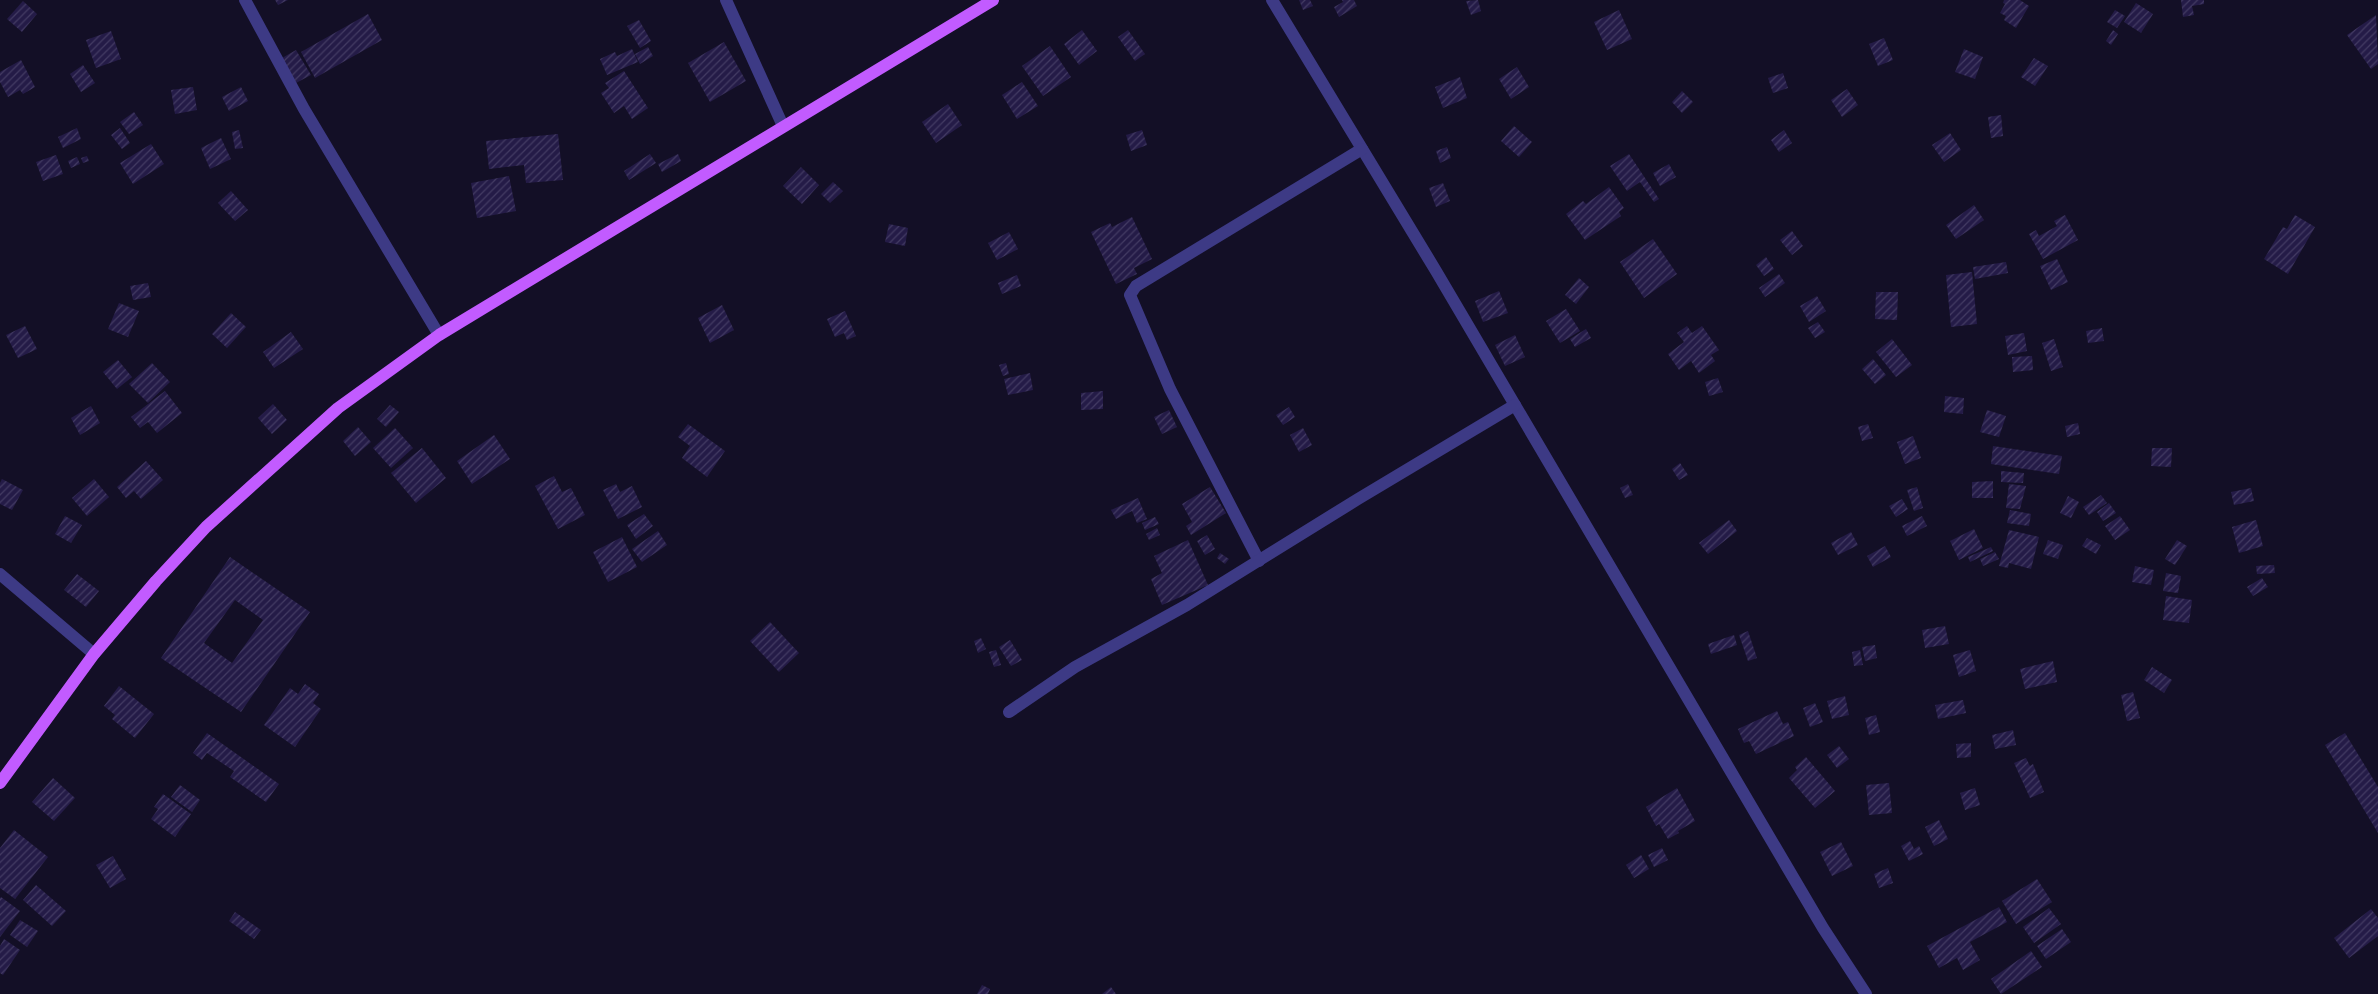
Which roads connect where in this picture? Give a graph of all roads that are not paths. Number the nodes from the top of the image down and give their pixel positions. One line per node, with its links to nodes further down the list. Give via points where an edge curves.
1 (245, 0): 7 (street, via 304,108)
2 (726, 0): 5 (street)
3 (993, 0): 5 (main road)
4 (1272, 0): 6 (street)
5 (783, 126): 7 (main road)
6 (1362, 149): 8 (street); 9 (street, via 1136,286 1130,295 1170,389)
7 (439, 335): 11 (main road, via 338,408 206,527)
8 (1515, 405): 9 (street); 14 (street, via 1798,886)
9 (1259, 561): 12 (street, via 1075,667)
10 (0, 574): 11 (street)
11 (94, 654): 13 (main road)
12 (1010, 712)
13 (0, 783)
14 (1866, 994)

